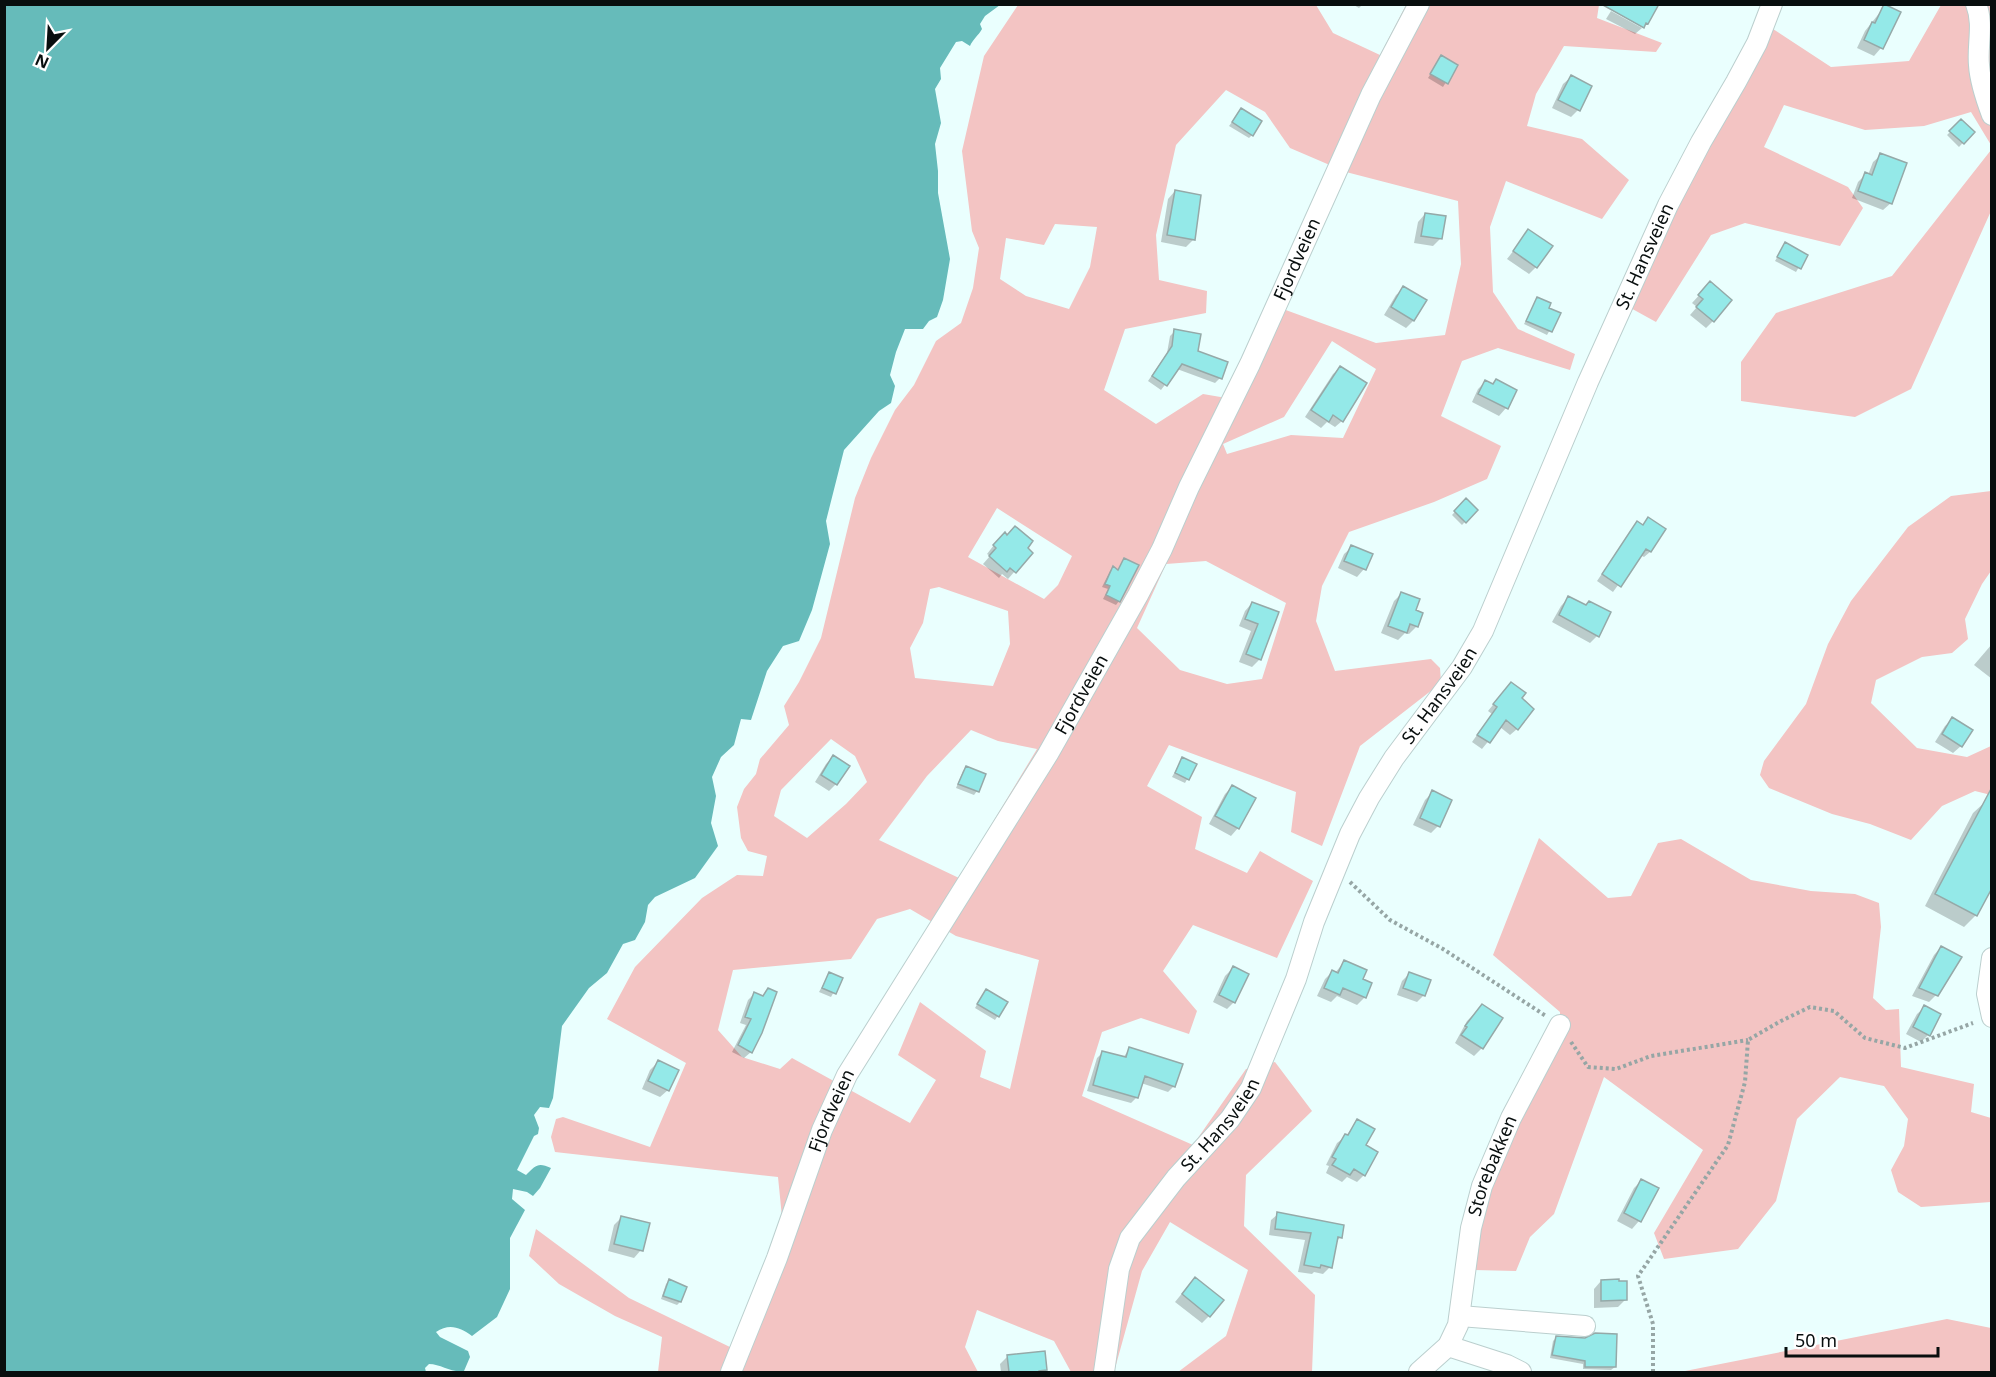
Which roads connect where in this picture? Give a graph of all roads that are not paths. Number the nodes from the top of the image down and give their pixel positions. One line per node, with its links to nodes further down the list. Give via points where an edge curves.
1 (1419, 4): 11 (street, Fjordveien, via 1371,95 1250,364 1138,595 1048,754 847,1075 822,1130 777,1258)
2 (1772, 4): 12 (street, St. Hansveien, via 1757,43 1668,205 1483,631 1369,798 1333,873 1296,980 1251,1089 1130,1238 1119,1269)
3 (1976, 4): 4 (street, via 1979,64)
4 (1992, 115)
5 (1992, 958): 6 (street, via 1987,994)
6 (1991, 1016)
7 (1560, 1025): 8 (street, Storebakken, via 1511,1118 1482,1186 1471,1228)
8 (1460, 1316): 9 (street); 10 (street, Storebakken)
9 (1585, 1326)
10 (1448, 1346): 13 (street, Storebakken); 14 (street)
11 (730, 1372)
12 (1104, 1372)
13 (1419, 1372)
14 (1521, 1372)

